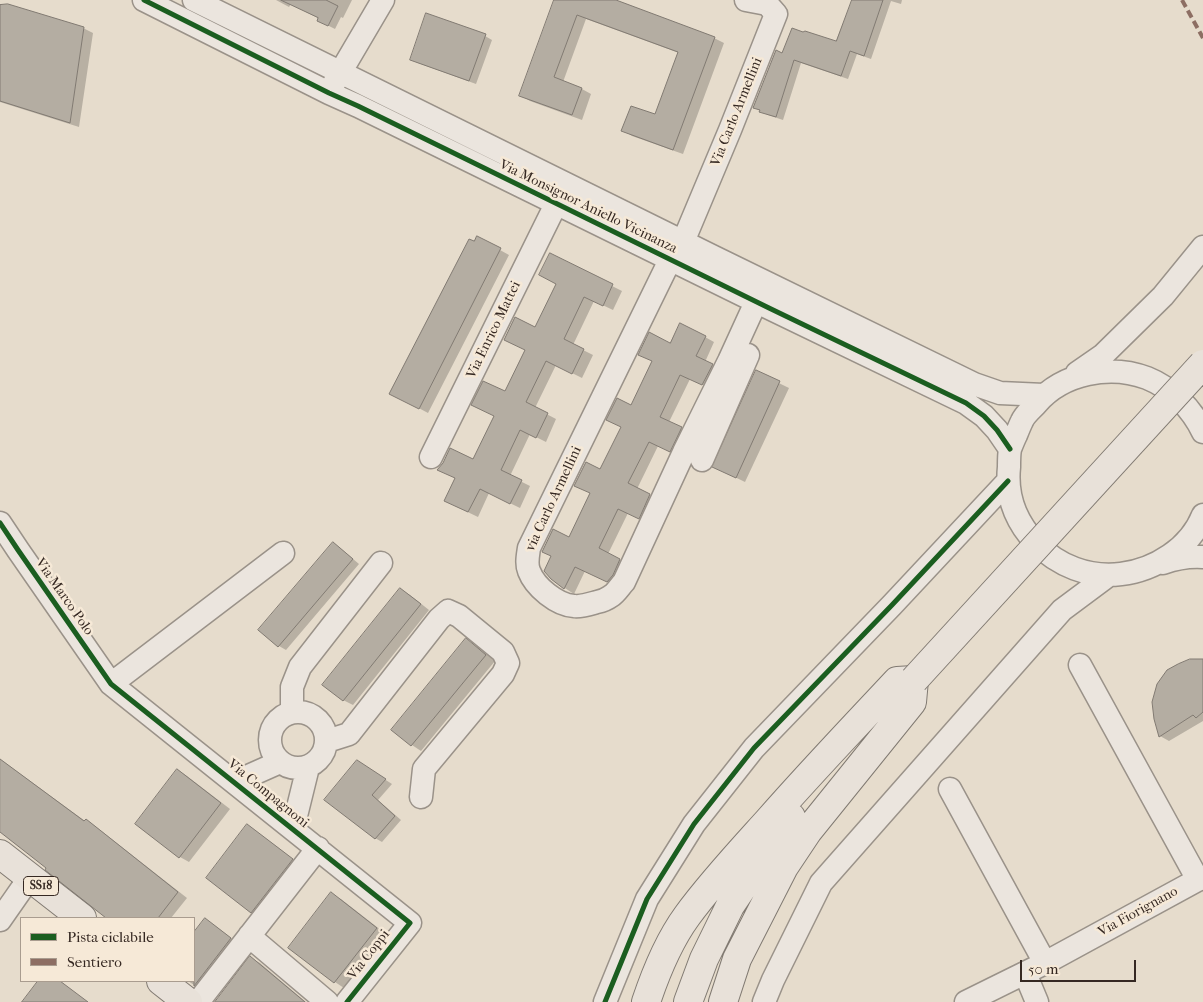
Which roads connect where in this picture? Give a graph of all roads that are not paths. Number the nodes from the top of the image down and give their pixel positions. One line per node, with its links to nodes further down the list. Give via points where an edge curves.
1 (144, 0): 6 (street, Via Monsignor Aniello Vicinanza)
2 (194, 0): 5 (street, Via Monsignor Aniello Vicinanza)
3 (382, 0): 5 (street)
4 (756, 2): 8 (street, Via Carlo Armellini, via 776,14)
5 (340, 73): 6 (street); 8 (street, Via Monsignor Aniello Vicinanza)
6 (329, 93): 7 (street, Via Monsignor Aniello Vicinanza)
7 (556, 204): 10 (street, Via Monsignor Aniello Vicinanza); 17 (street, Via Enrico Mattei)
8 (683, 242): 14 (street, Via Monsignor Aniello Vicinanza, via 974,384 1000,393)
9 (1203, 247): 13 (street, via 1163,296 1110,349)
10 (670, 260): 11 (street, Via Monsignor Aniello Vicinanza); 11 (street, via Carlo Armellini, via 529,548 528,570 536,584 564,604 592,604 606,599 624,582 729,361)
11 (762, 305): 16 (street, Via Monsignor Aniello Vicinanza, via 966,403 984,416); 18 (street)
12 (1203, 364): 28 (main road, bridge)
13 (1068, 380): 14 (street); 15 (street, via 1097,372 1126,372 1148,378 1185,404)
14 (1044, 395): 16 (street, via 1022,419)
15 (1203, 432)
16 (1010, 449): 19 (street)
17 (431, 456)
18 (702, 460)
19 (1008, 481): 26 (street, via 1017,517 1044,551 1085,572); 52 (street, via 754,748 694,824 647,899)
20 (1203, 515): 25 (street, via 1191,536)
21 (0, 523): 29 (street, Via Marco Polo)
22 (283, 553): 29 (street)
23 (1203, 558): 25 (street, via 1179,557)
24 (381, 563): 30 (street, via 300,667 292,687)
25 (1155, 565): 26 (street, via 1133,573)
26 (1109, 575): 56 (street, via 1062,610 821,882)
27 (1080, 665): 41 (street)
28 (914, 680): 53 (main road, via 897,681 714,882 670,944); 54 (main road, via 793,815 763,857 730,906 704,959); 55 (main road, via 912,702 808,831 784,866 737,959)
29 (111, 684): 34 (street, Via Compagnoni)
30 (292, 712): 31 (street, via 316,718 326,732); 32 (street, via 276,722 271,731 272,751)
31 (327, 742): 33 (street, via 318,761); 36 (street, via 348,734 439,619 448,612 459,616 503,652 508,663 424,768)
32 (280, 762): 33 (street, via 298,769); 34 (street)
33 (308, 767): 37 (street)
34 (235, 782): 37 (street, Via Compagnoni)
35 (950, 789): 46 (street)
36 (421, 797)
37 (293, 828): 38 (street, Via Compagnoni)
38 (318, 848): 44 (street, Via Compagnoni); 45 (street)
39 (2, 857): 40 (main road, SS18)
40 (30, 877): 42 (main road, SS18); 43 (street)
41 (1200, 878): 46 (street, Via Fiorignano)
42 (81, 917)
43 (0, 920)
44 (410, 923): 51 (street, Via Coppi)
45 (249, 936): 49 (street); 50 (street)
46 (1035, 968): 57 (street, Via Fiorignano); 58 (street)
47 (162, 982): 48 (main road)
48 (188, 1002)
49 (198, 1002)
50 (327, 1002)
51 (347, 1002)
52 (605, 1002)
53 (646, 1002)
54 (688, 1002)
55 (723, 1002)
56 (764, 1002)
57 (966, 1002)
58 (1037, 1002)

